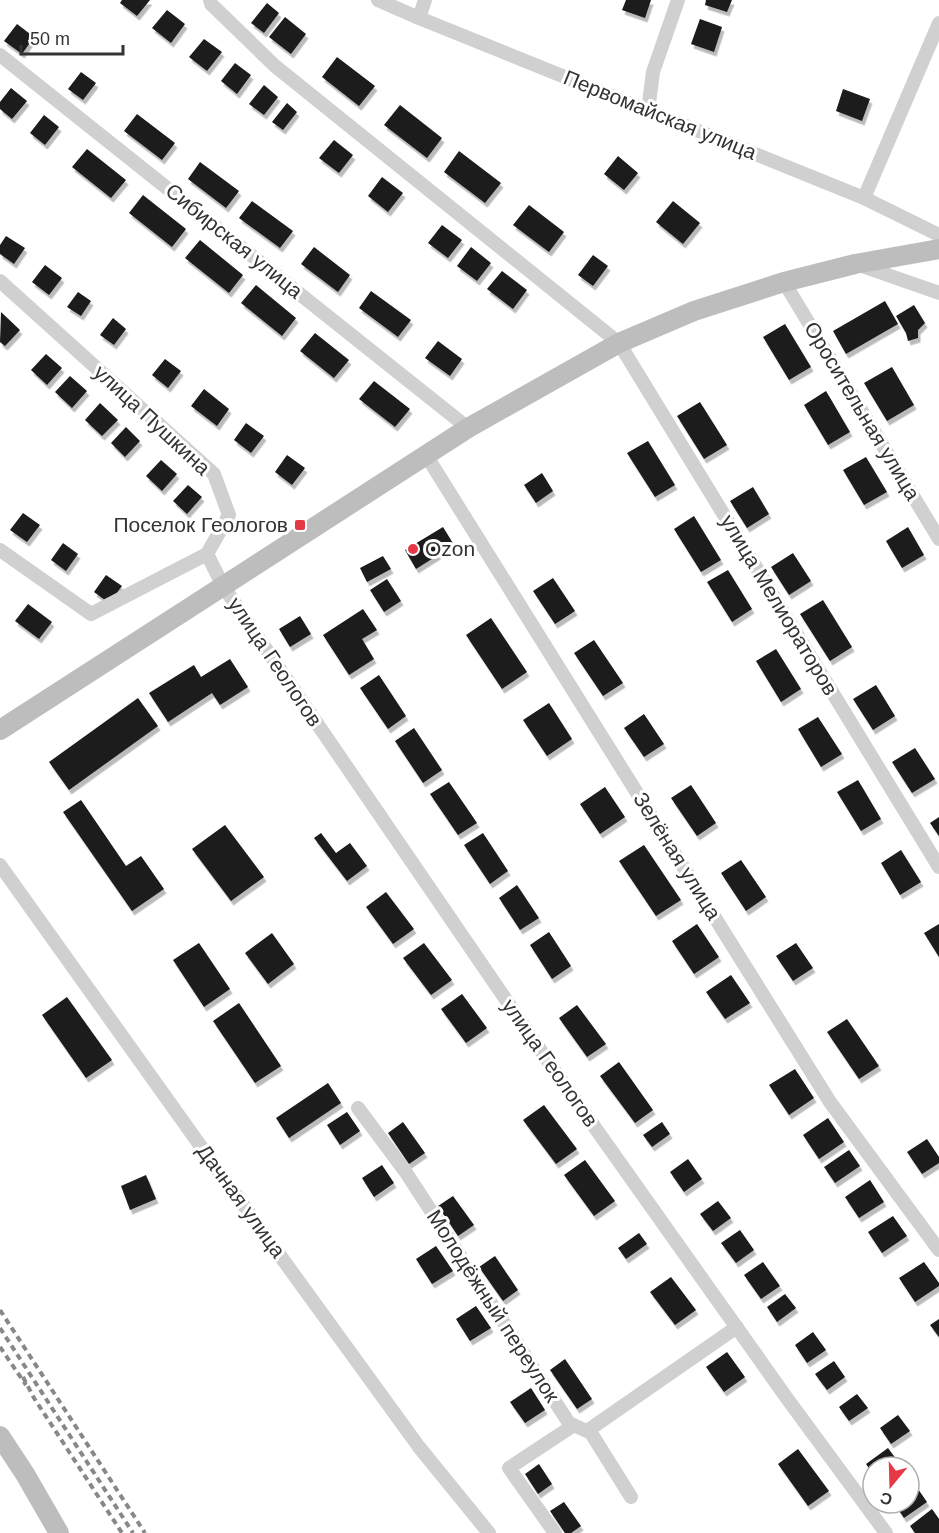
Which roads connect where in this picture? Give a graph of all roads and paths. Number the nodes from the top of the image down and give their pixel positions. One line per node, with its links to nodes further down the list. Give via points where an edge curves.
1 (210, 0): 16 (street, via 275,66)
2 (378, 0): 5 (street, Первомайская улица)
3 (425, 0): 5 (street)
4 (678, 0): 8 (street, via 653,72)
5 (418, 18): 8 (street, Первомайская улица)
6 (939, 23): 9 (street)
7 (0, 55): 17 (street, Сибирская улица)
8 (648, 111): 9 (street, Первомайская улица)
9 (864, 198): 10 (street, Первомайская улица)
10 (939, 235)
11 (939, 249): 12 (street)
12 (855, 264): 14 (street); 15 (street)
13 (0, 281): 21 (street, улица Пушкина, via 214,474 229,515)
14 (784, 282): 16 (street, via 694,311); 19 (street, Оросительная улица)
15 (939, 293)
16 (620, 343): 17 (street); 25 (street, улица Мелиораторов)
17 (468, 428): 18 (street)
18 (426, 455): 22 (street); 27 (street, Зелёная улица, via 830,1102)
19 (939, 539)
20 (0, 550): 21 (street, via 91,614)
21 (207, 554): 22 (street)
22 (228, 583): 23 (street); 28 (street, улица Геологов, via 552,1067)
23 (0, 730)
24 (0, 865): 34 (street, Дачная улица, via 405,1428)
25 (939, 867)
26 (358, 1108): 29 (street, Молодёжный переулок, via 405,1171 569,1423)
27 (939, 1250)
28 (736, 1327): 30 (street); 36 (street, улица Геологов)
29 (574, 1425): 30 (street, Молодёжный переулок); 35 (street, via 508,1468)
30 (587, 1431): 32 (street, Молодёжный переулок)
31 (0, 1436): 33 (street)
32 (631, 1497)
33 (59, 1533)
34 (489, 1533)
35 (555, 1533)
36 (886, 1533)

